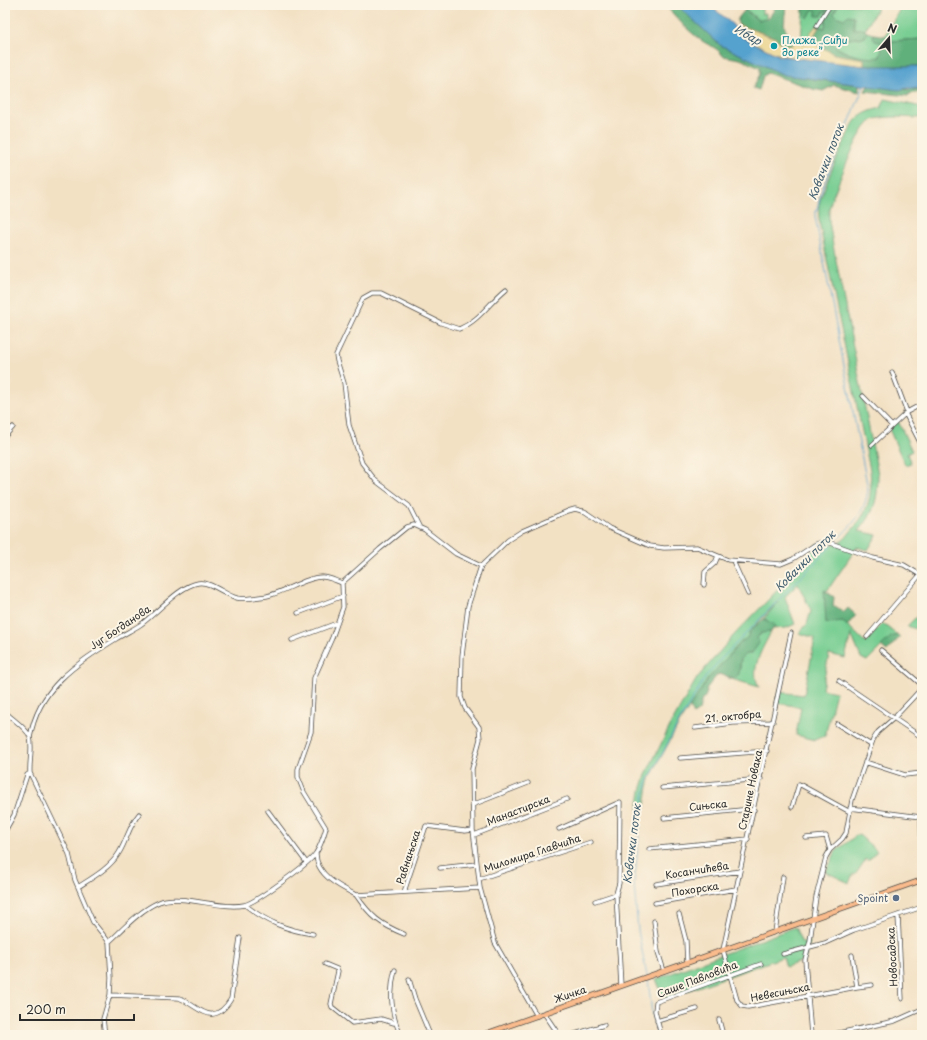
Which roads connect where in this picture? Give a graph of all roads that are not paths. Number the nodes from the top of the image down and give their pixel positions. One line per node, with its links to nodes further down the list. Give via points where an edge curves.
1 (830, 5): 2 (street)
2 (817, 26)
3 (506, 289): 13 (street, via 487,306 476,321 459,329 441,323 381,293 372,293 363,298 336,355 344,383 349,425 362,463 376,482 409,506)
4 (892, 372): 7 (street)
5 (862, 396): 8 (street)
6 (922, 404): 7 (street)
7 (906, 413): 8 (street); 12 (street)
8 (892, 426): 11 (street)
9 (13, 427): 10 (street)
10 (5, 436)
11 (872, 445)
12 (922, 446)
13 (419, 526): 16 (street, via 456,554); 18 (street, via 407,527)
14 (718, 556): 15 (street); 16 (street, via 697,547 650,546 609,528 584,511 568,511 522,531 508,540); 19 (street, via 715,563 705,572)
15 (733, 561): 17 (street, via 780,564 816,544 828,542 904,565); 20 (street)
16 (481, 566): 48 (street, via 468,606 462,656 461,697 465,708 479,727 480,739 472,769)
17 (921, 575): 25 (street)
18 (342, 583): 21 (street); 37 (street, Југ Богданова, via 322,577 281,592 249,599 238,598 207,583 189,585 139,626 85,660 57,682 37,712)
19 (704, 585)
20 (748, 594)
21 (343, 596): 22 (street); 23 (street, via 344,603)
22 (298, 613)
23 (337, 623): 26 (street); 64 (street, via 314,678 311,732 298,769 298,777 304,792 326,828)
24 (792, 633): 33 (street, Старине Новака)
25 (867, 637)
26 (292, 640)
27 (880, 650): 29 (street)
28 (839, 681): 32 (street)
29 (922, 685)
30 (921, 690): 32 (street)
31 (5, 712): 37 (street)
32 (894, 718): 36 (street); 38 (street, via 878,732)
33 (773, 722): 35 (street, 21. октобра, via 733,723); 39 (street, Старине Новака)
34 (837, 724): 38 (street)
35 (695, 728)
36 (920, 736)
37 (30, 738): 42 (street, Југ Богданова)
38 (871, 745): 41 (street)
39 (767, 751): 40 (street); 44 (street, Старине Новака)
40 (680, 758)
41 (865, 762): 43 (street, via 905,775); 51 (street)
42 (30, 773): 57 (street); 74 (street, Југ Богданова, via 69,854)
43 (922, 773)
44 (761, 779): 46 (street); 50 (street, Старине Новака)
45 (528, 783): 48 (street)
46 (662, 788)
47 (567, 799): 58 (street, Манастирска)
48 (472, 806): 55 (street)
49 (792, 807): 51 (street, via 799,784)
50 (754, 810): 54 (street, Сињска); 60 (street, Старине Новака)
51 (850, 810): 63 (street, via 846,833); 68 (street, via 921,817)
52 (268, 811): 65 (street)
53 (139, 814): 74 (street, via 132,823 118,854 106,868)
54 (664, 818)
55 (473, 830): 58 (street); 77 (street, Равнањска, via 465,832 426,826)
56 (559, 830): 78 (street, via 620,802 619,883)
57 (5, 831)
58 (474, 835): 66 (street)
59 (806, 838): 63 (street, via 826,836)
60 (748, 839): 62 (street); 69 (street, Старине Новака)
61 (591, 842): 71 (street, Миломира Главчића)
62 (649, 850)
63 (830, 850): 86 (street, via 816,897)
64 (316, 854): 65 (street); 79 (street, via 319,867 328,877)
65 (306, 862): 82 (street, via 267,892)
66 (477, 864): 67 (street); 71 (street)
67 (440, 868)
68 (922, 869)
69 (740, 871): 73 (street, Косанчићева); 76 (street, Старине Новака)
70 (783, 877): 88 (street)
71 (479, 879): 75 (street)
72 (922, 880): 86 (main road, Жичка)
73 (656, 884)
74 (78, 888): 92 (street, Југ Богданова, via 94,922)
75 (480, 888): 77 (street); 113 (street, via 495,943)
76 (736, 889): 81 (street, Похорска); 94 (street, Старине Новака)
77 (404, 892): 79 (street)
78 (616, 894): 80 (street); 105 (street)
79 (356, 895): 90 (street, via 374,918 384,926)
80 (595, 901)
81 (656, 903)
82 (245, 905): 89 (street, via 268,921 290,931); 92 (street, via 175,900 160,902 144,911)
83 (922, 907): 85 (street, Новосадска)
84 (679, 914): 97 (street, via 686,941)
85 (898, 915): 93 (street); 109 (street, Новосадска)
86 (813, 918): 88 (main road, Жичка); 93 (street)
87 (654, 921): 101 (street, via 658,952)
88 (775, 932): 94 (main road, Жичка)
89 (313, 934)
90 (404, 934)
91 (240, 938): 107 (street, via 231,1000 219,1011 211,1014 202,1013 179,998)
92 (109, 942): 107 (street)
93 (808, 948): 95 (street); 108 (street, via 805,960)
94 (723, 950): 97 (main road, Жичка); 102 (street, Невесињска)
95 (783, 954)
96 (852, 955): 106 (street)
97 (687, 963): 101 (main road, Жичка)
98 (325, 964): 116 (street, via 337,968 338,971 332,1007 352,1023 381,1019)
99 (761, 964): 102 (street, Саше Павловића)
100 (394, 970): 116 (street, via 391,984)
101 (664, 971): 105 (main road, Жичка)
102 (730, 974): 108 (street, Невесињска, via 737,1000 745,1007); 115 (street, Саше Павловића, via 656,1002 654,1008)
103 (409, 979): 120 (street)
104 (872, 985): 106 (street, Невесињска)
105 (621, 986): 112 (main road, Жичка)
106 (857, 987): 108 (street, Невесињска)
107 (110, 995): 118 (street, via 103,1019)
108 (808, 995): 126 (street)
109 (902, 999)
110 (697, 1009): 115 (street)
111 (922, 1009): 127 (street, via 895,1021)
112 (544, 1013): 113 (main road, Жичка); 122 (street)
113 (537, 1016): 121 (main road, Жичка)
114 (718, 1020): 125 (street)
115 (657, 1021): 124 (street, Саше Павловића)
116 (394, 1023): 119 (street)
117 (604, 1025): 123 (street)
118 (105, 1035)
119 (401, 1035)
120 (430, 1035)
121 (482, 1035)
122 (559, 1035)
123 (572, 1035)
124 (661, 1035)
125 (723, 1035)
126 (811, 1035)
127 (829, 1035)

